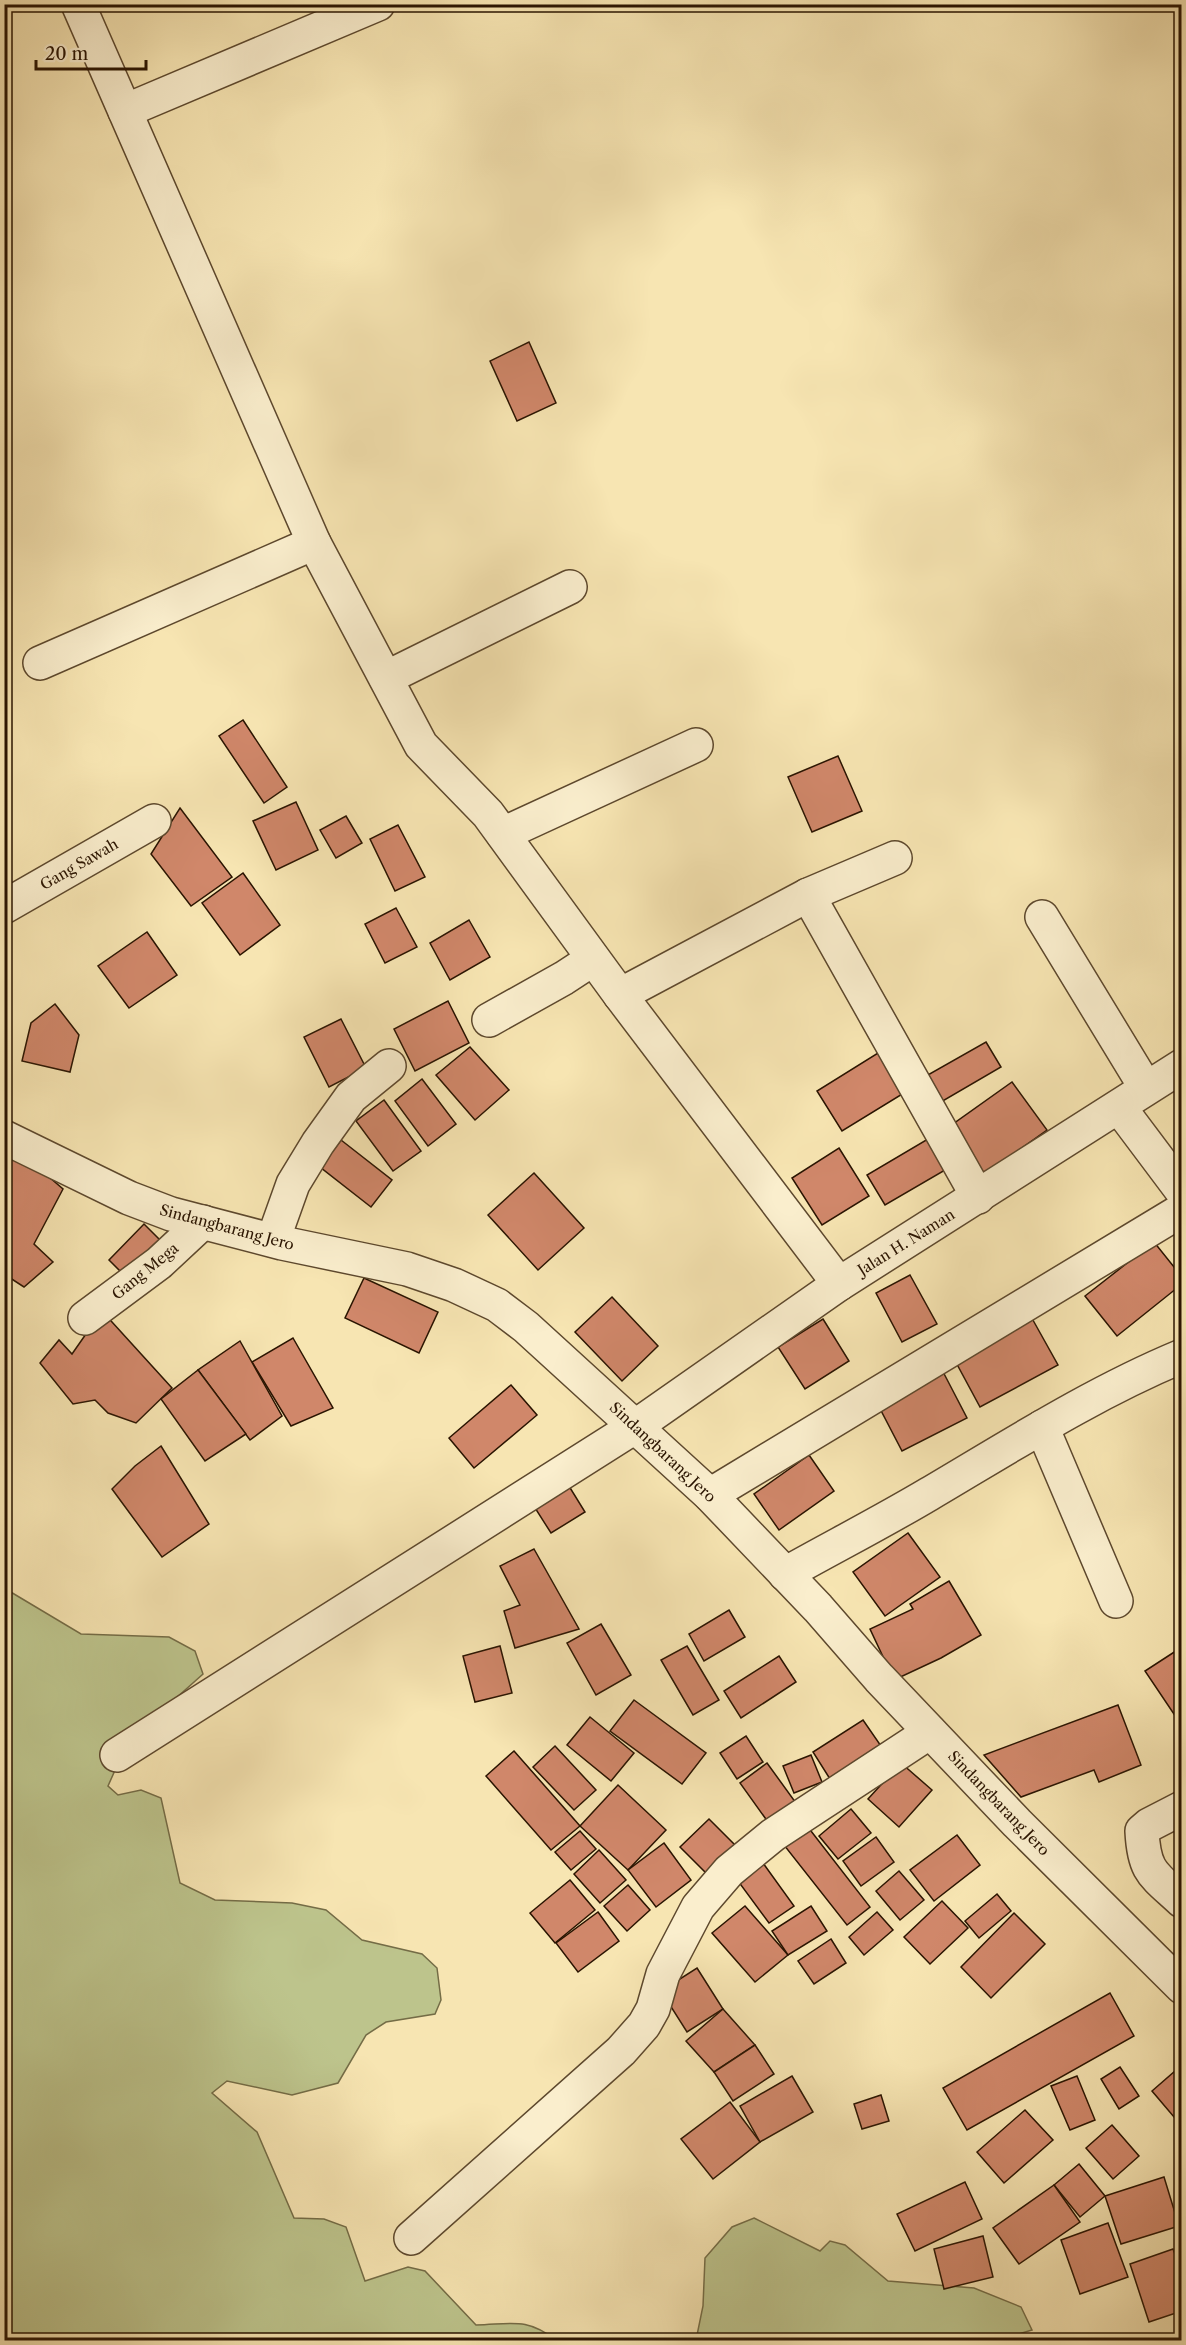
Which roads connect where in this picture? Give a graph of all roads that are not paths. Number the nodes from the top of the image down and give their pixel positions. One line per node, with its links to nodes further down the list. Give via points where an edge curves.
1 (78, 4): 3 (street)
2 (378, 4): 3 (street)
3 (125, 111): 4 (street)
4 (314, 543): 6 (street); 7 (street)
5 (570, 587): 7 (street)
6 (40, 663)
7 (386, 678): 10 (street, via 421,745)
8 (696, 745): 10 (street)
9 (154, 821): 13 (street, Gang Sawah)
10 (503, 834): 15 (street)
11 (895, 858): 12 (street)
12 (808, 895): 16 (street); 24 (street)
13 (4, 907)
14 (1042, 917): 20 (street)
15 (593, 959): 16 (street); 17 (street)
16 (620, 995): 28 (street)
17 (489, 1020)
18 (389, 1066): 27 (street, via 351,1097 318,1143 293,1184)
19 (1182, 1066): 20 (street, Jalan H. Naman)
20 (1146, 1088): 21 (street, Jalan H. Naman)
21 (1119, 1107): 23 (street); 24 (street, Jalan H. Naman)
22 (4, 1137): 26 (street, Sindangbarang Jero, via 129,1198)
23 (1182, 1191)
24 (978, 1197): 28 (street, Jalan H. Naman)
25 (1182, 1210): 33 (street)
26 (202, 1222): 27 (street, Sindangbarang Jero); 29 (street, Gang Mega, via 159,1263)
27 (273, 1240): 31 (street, Sindangbarang Jero, via 407,1269 496,1305)
28 (838, 1284): 31 (street, Jalan H. Naman)
29 (85, 1318)
30 (1182, 1356): 32 (street, via 1132,1377)
31 (636, 1426): 33 (street, Sindangbarang Jero); 37 (street, Jalan H. Naman)
32 (1042, 1428): 34 (street); 35 (street)
33 (711, 1495): 34 (street, Sindangbarang Jero)
34 (785, 1574): 36 (street, Sindangbarang Jero)
35 (1116, 1601)
36 (930, 1731): 40 (street, Sindangbarang Jero); 41 (street, via 773,1835 729,1871 694,1914 663,1974 644,2025 621,2051)
37 (117, 1755)
38 (1182, 1808): 39 (street, via 1142,1831 1149,1871)
39 (1182, 1901)
40 (1182, 1987)
41 (411, 2238)

